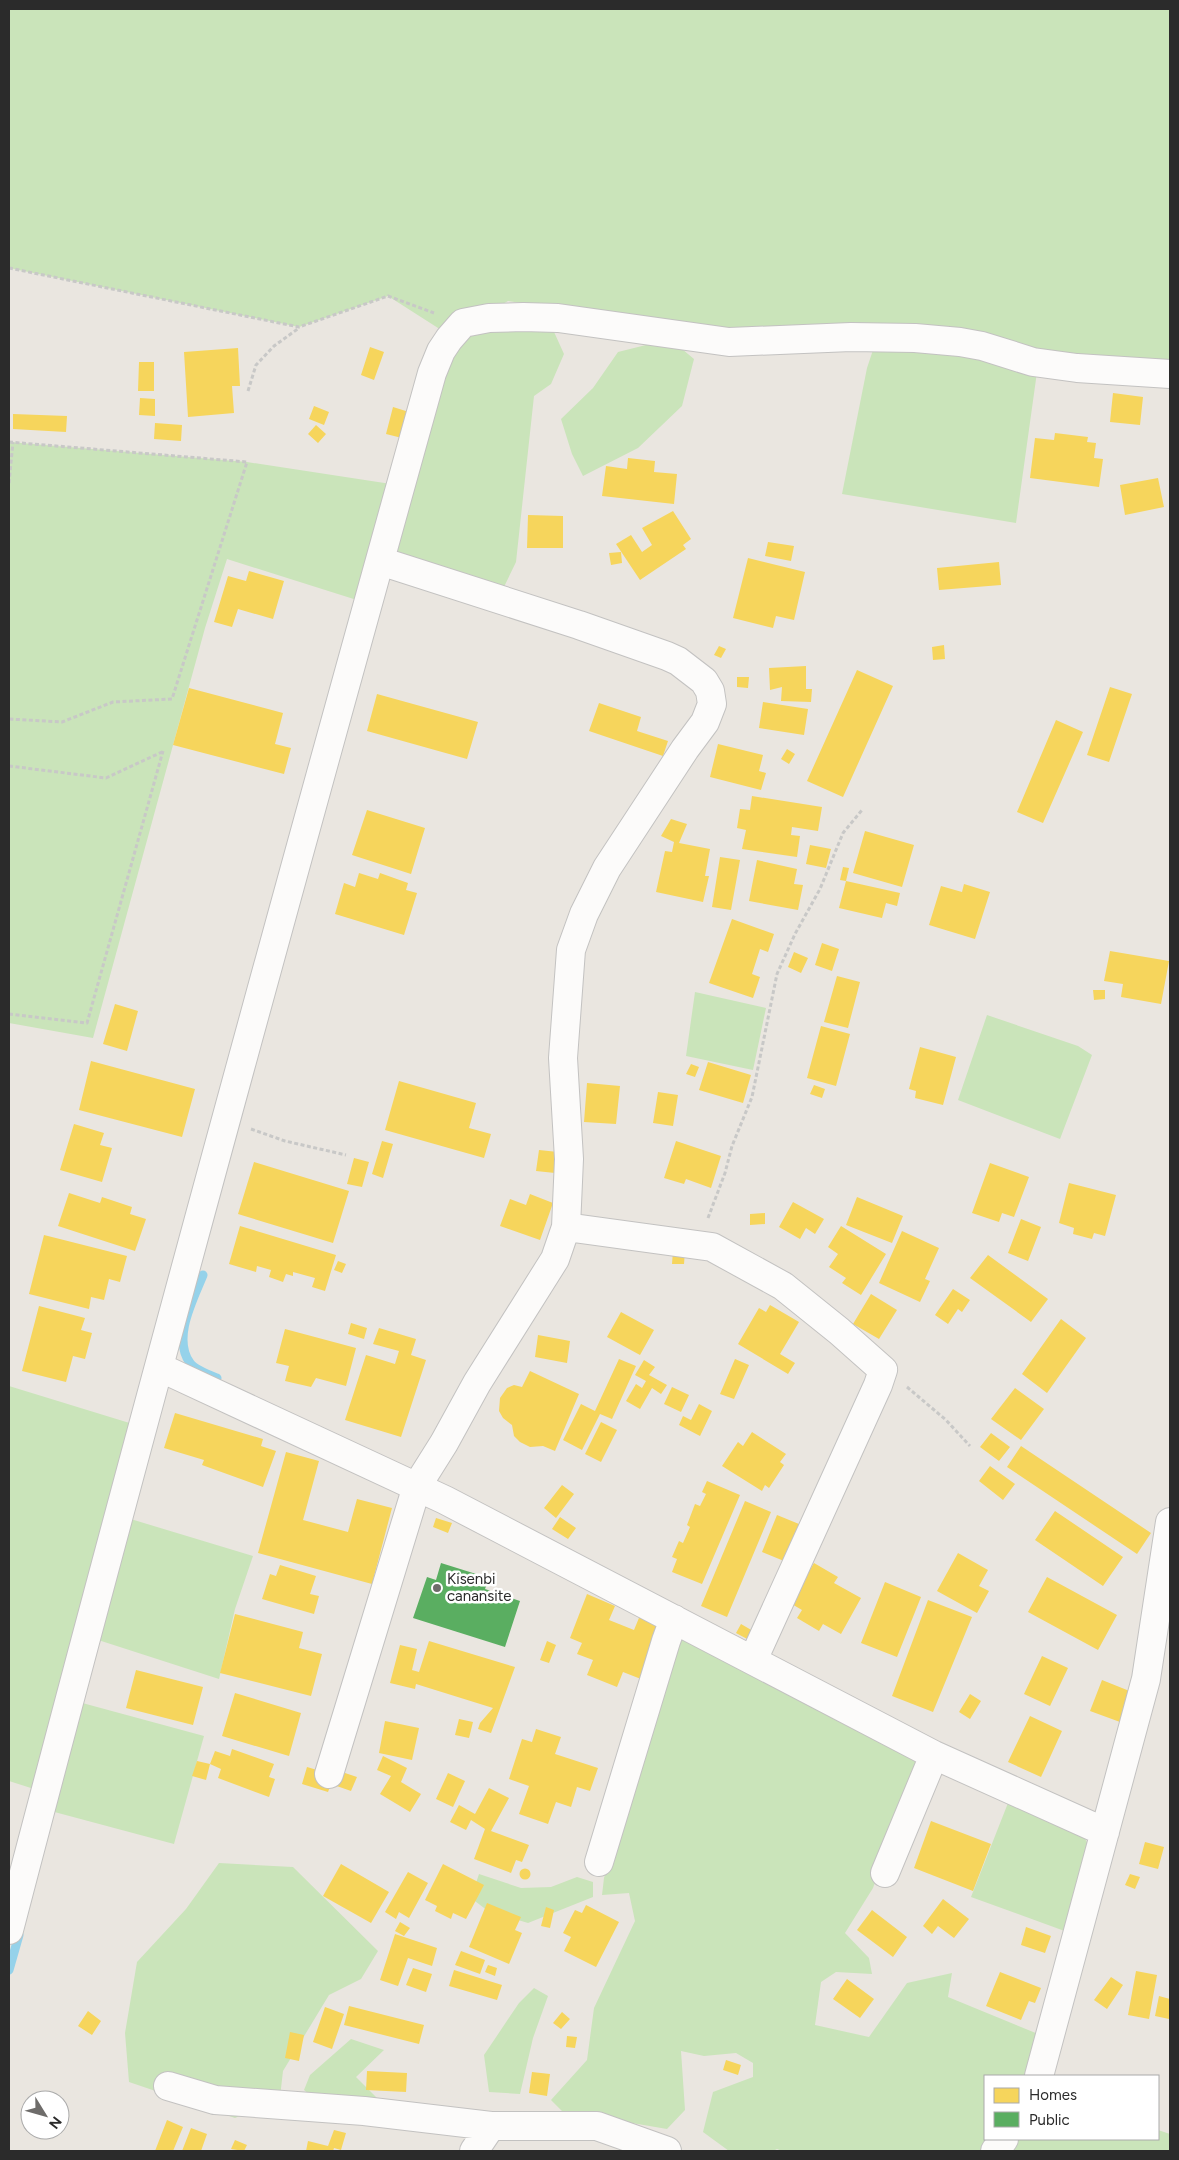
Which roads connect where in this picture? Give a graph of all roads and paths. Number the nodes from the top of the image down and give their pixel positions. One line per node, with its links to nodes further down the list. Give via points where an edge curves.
1 (9, 268): 3 (path)
2 (463, 323): 3 (path, via 388,296); 4 (street, via 489,318 558,318 729,342 915,338 982,346 1042,363 1077,368); 8 (street, via 445,345 432,372)
3 (299, 327): 5 (path, via 256,365)
4 (1170, 374)
5 (248, 391)
6 (11, 442): 7 (path); 9 (path, via 246,462 172,699 113,702 62,722)
7 (9, 483)
8 (380, 561): 13 (street); 15 (street, via 667,656 696,673 710,691 712,704 705,722 684,748 608,868 584,914 571,950 563,1058 568,1159)
9 (9, 719)
10 (9, 766): 12 (path, via 106,778 163,751 87,1023)
11 (862, 810): 16 (path, via 842,833 820,889 777,974 752,1097)
12 (9, 1014)
13 (227, 1120): 14 (path, via 285,1141); 17 (street)
14 (346, 1155)
15 (566, 1227): 16 (street); 20 (street, via 555,1258)
16 (698, 1244): 18 (street, via 712,1247 783,1286)
17 (159, 1366): 20 (street); 29 (street)
18 (883, 1370): 19 (path, via 916,1393); 23 (street)
19 (970, 1446)
20 (417, 1486): 22 (street); 25 (street)
21 (1170, 1522): 26 (street, via 1146,1679)
22 (674, 1619): 23 (street); 27 (street)
23 (752, 1660): 24 (street)
24 (934, 1755): 26 (street); 28 (street)
25 (329, 1774)
26 (1105, 1832): 30 (street)
27 (598, 1862)
28 (886, 1873)
29 (9, 1930)
30 (1039, 2075)
31 (168, 2086): 32 (street, via 215,2100 364,2111)
32 (491, 2126): 34 (street); 35 (street, via 597,2126)
33 (1003, 2140): 36 (street)
34 (474, 2151)
35 (667, 2151)
36 (995, 2151)

